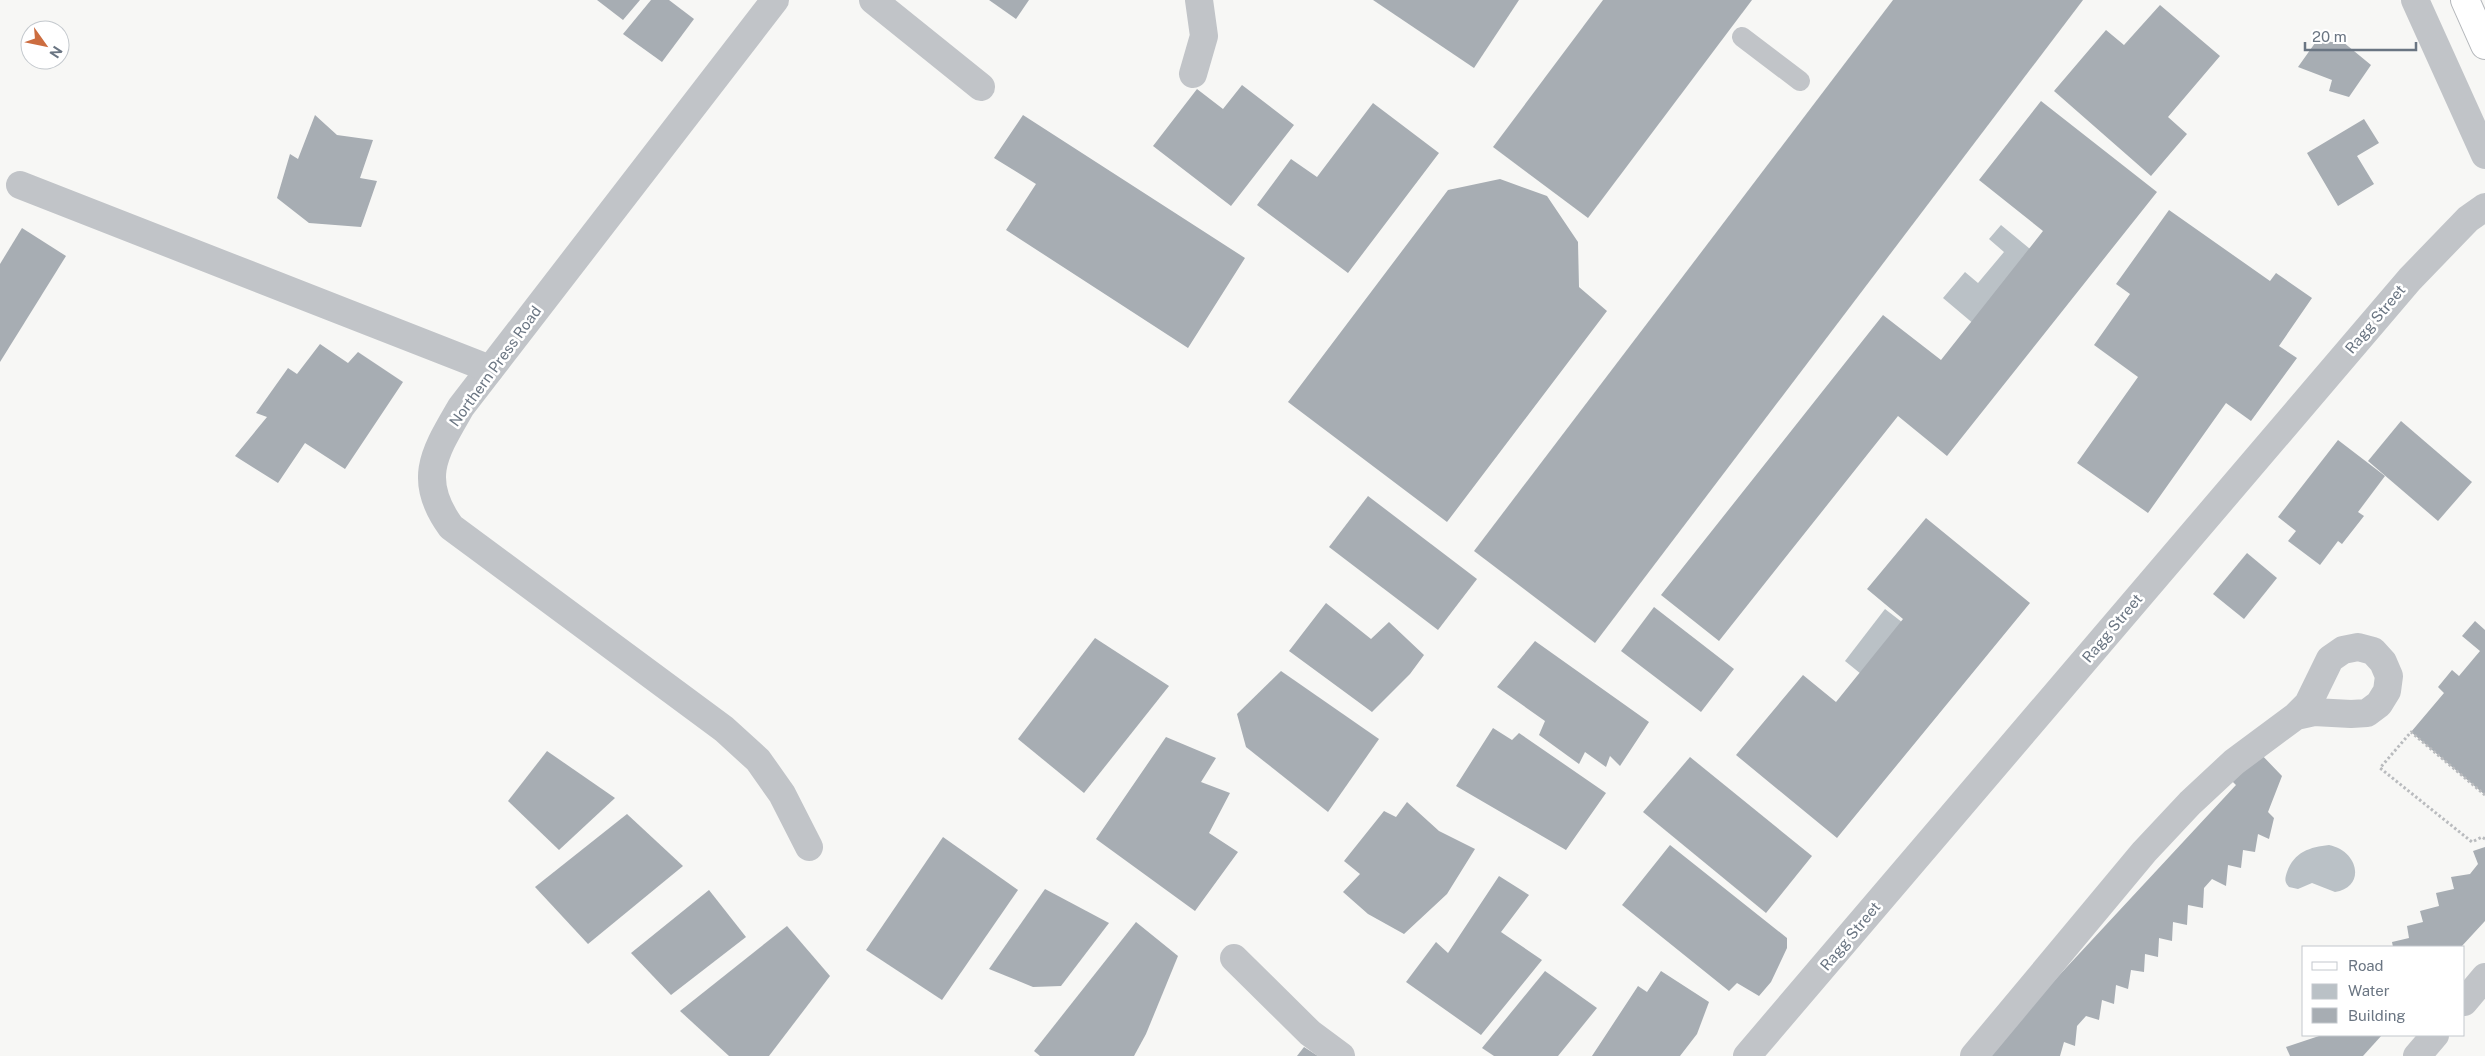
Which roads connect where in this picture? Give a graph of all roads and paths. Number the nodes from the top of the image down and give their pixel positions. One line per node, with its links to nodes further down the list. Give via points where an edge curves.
1 (775, 0): 14 (street, Northern Press Road)
2 (873, 0): 10 (street)
3 (1199, 0): 8 (street, via 1204,36)
4 (2415, 0): 11 (street)
5 (2465, 0): 7 (main road)
6 (1742, 37): 9 (lane)
7 (2485, 45)
8 (1193, 74)
9 (1800, 81)
10 (981, 87)
11 (2485, 155)
12 (20, 185): 14 (street)
13 (2485, 207): 26 (street, Ragg Street, via 2468,219 2410,279)
14 (490, 369): 20 (street, Northern Press Road, via 461,407 433,462 432,488 438,509 451,526 472,543 731,735 758,760 782,794)
15 (2323, 672): 16 (street, via 2322,686 2327,700 2338,710); 16 (street, via 2330,658 2343,650 2358,647 2373,651 2383,662 2389,676 2387,691 2379,704 2367,712); 17 (street, via 2308,704)
16 (2351, 714): 17 (street, via 2314,712)
17 (2296, 716): 27 (street, via 2234,762 2190,803 2144,852)
18 (2485, 795): 19 (path, via 2411,732 2380,768 2472,842 2482,837)
19 (2485, 839)
20 (809, 847)
21 (1234, 958): 25 (street, via 1310,1033)
22 (2485, 977): 23 (street)
23 (2465, 1001)
24 (2434, 1036): 28 (street)
25 (1341, 1056)
26 (1747, 1056)
27 (1974, 1056)
28 (2417, 1056)

